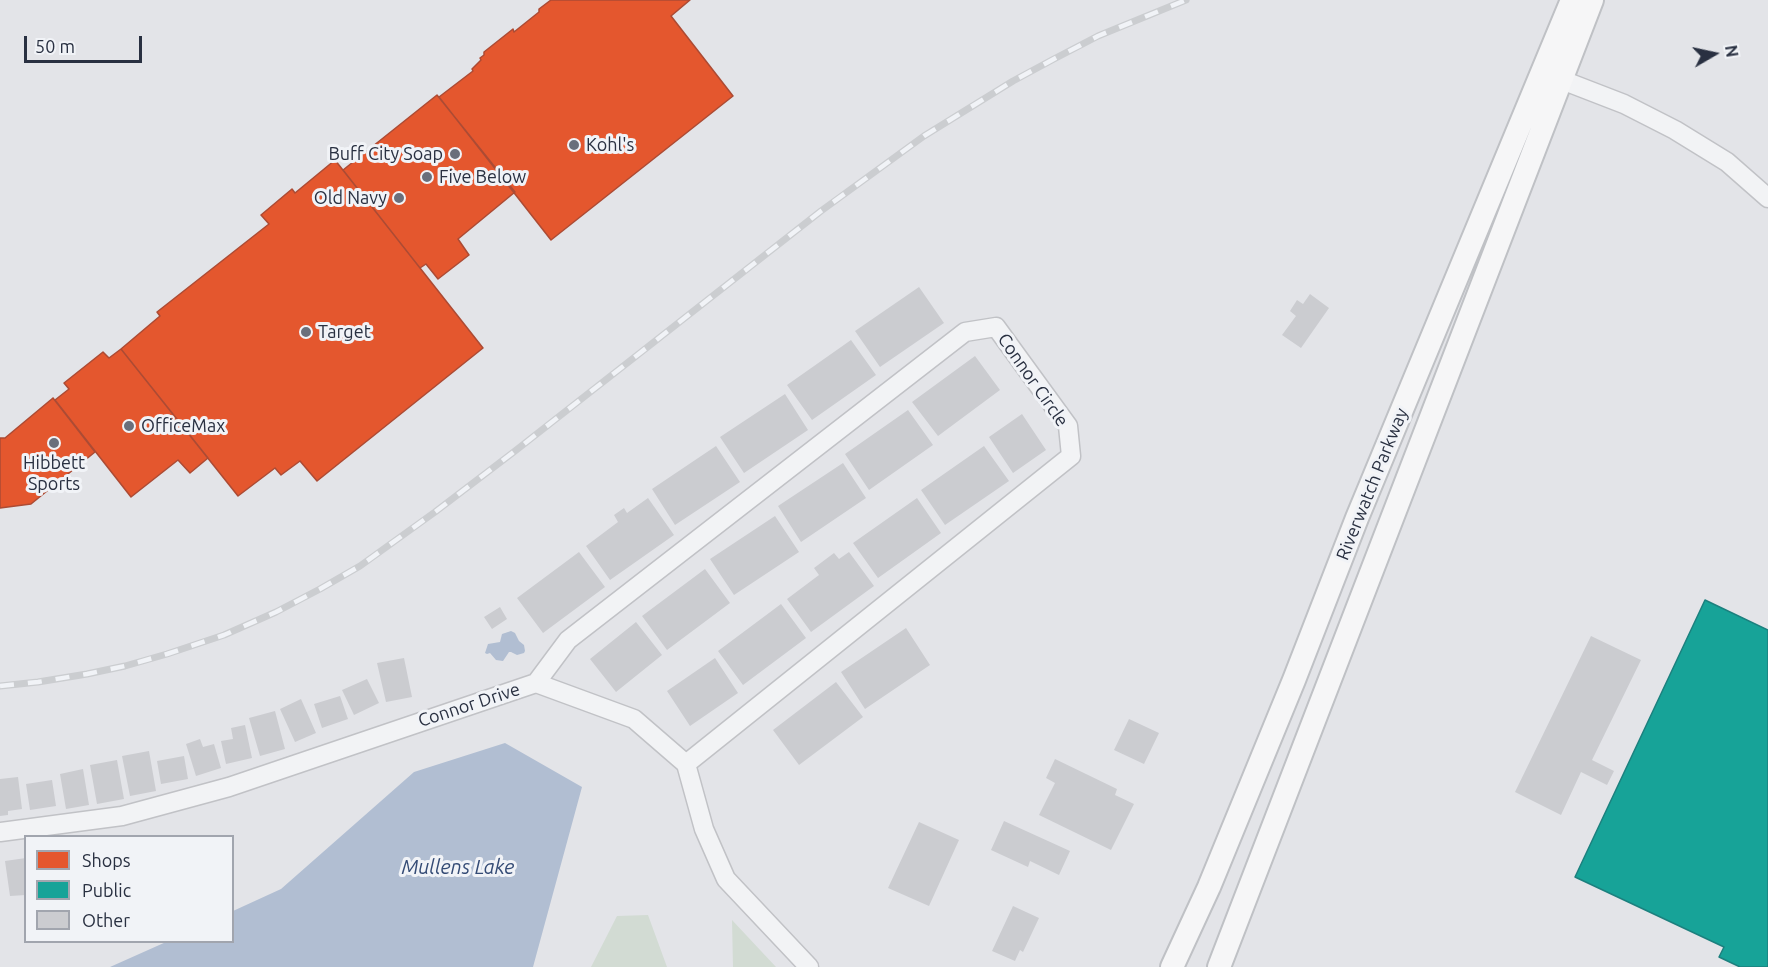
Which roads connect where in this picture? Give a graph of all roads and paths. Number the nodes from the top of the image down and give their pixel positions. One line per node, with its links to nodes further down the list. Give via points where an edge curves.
1 (1572, 0): 3 (main road, Riverwatch Parkway)
2 (1592, 0): 3 (main road, Riverwatch Parkway)
3 (1552, 76): 4 (street, via 1624,104 1675,130 1727,162); 8 (main road, Riverwatch Parkway); 10 (main road, Riverwatch Parkway, via 1357,518 1209,887)
4 (1768, 198)
5 (536, 683): 6 (street, Connor Drive, via 634,719); 6 (street, Connor Circle, via 568,640 965,332 996,327 1068,426 1071,456); 7 (street, Connor Drive, via 229,787 122,816)
6 (686, 764): 9 (street, via 704,829 726,879)
7 (0, 832)
8 (1222, 966)
9 (809, 967)
10 (1172, 967)

